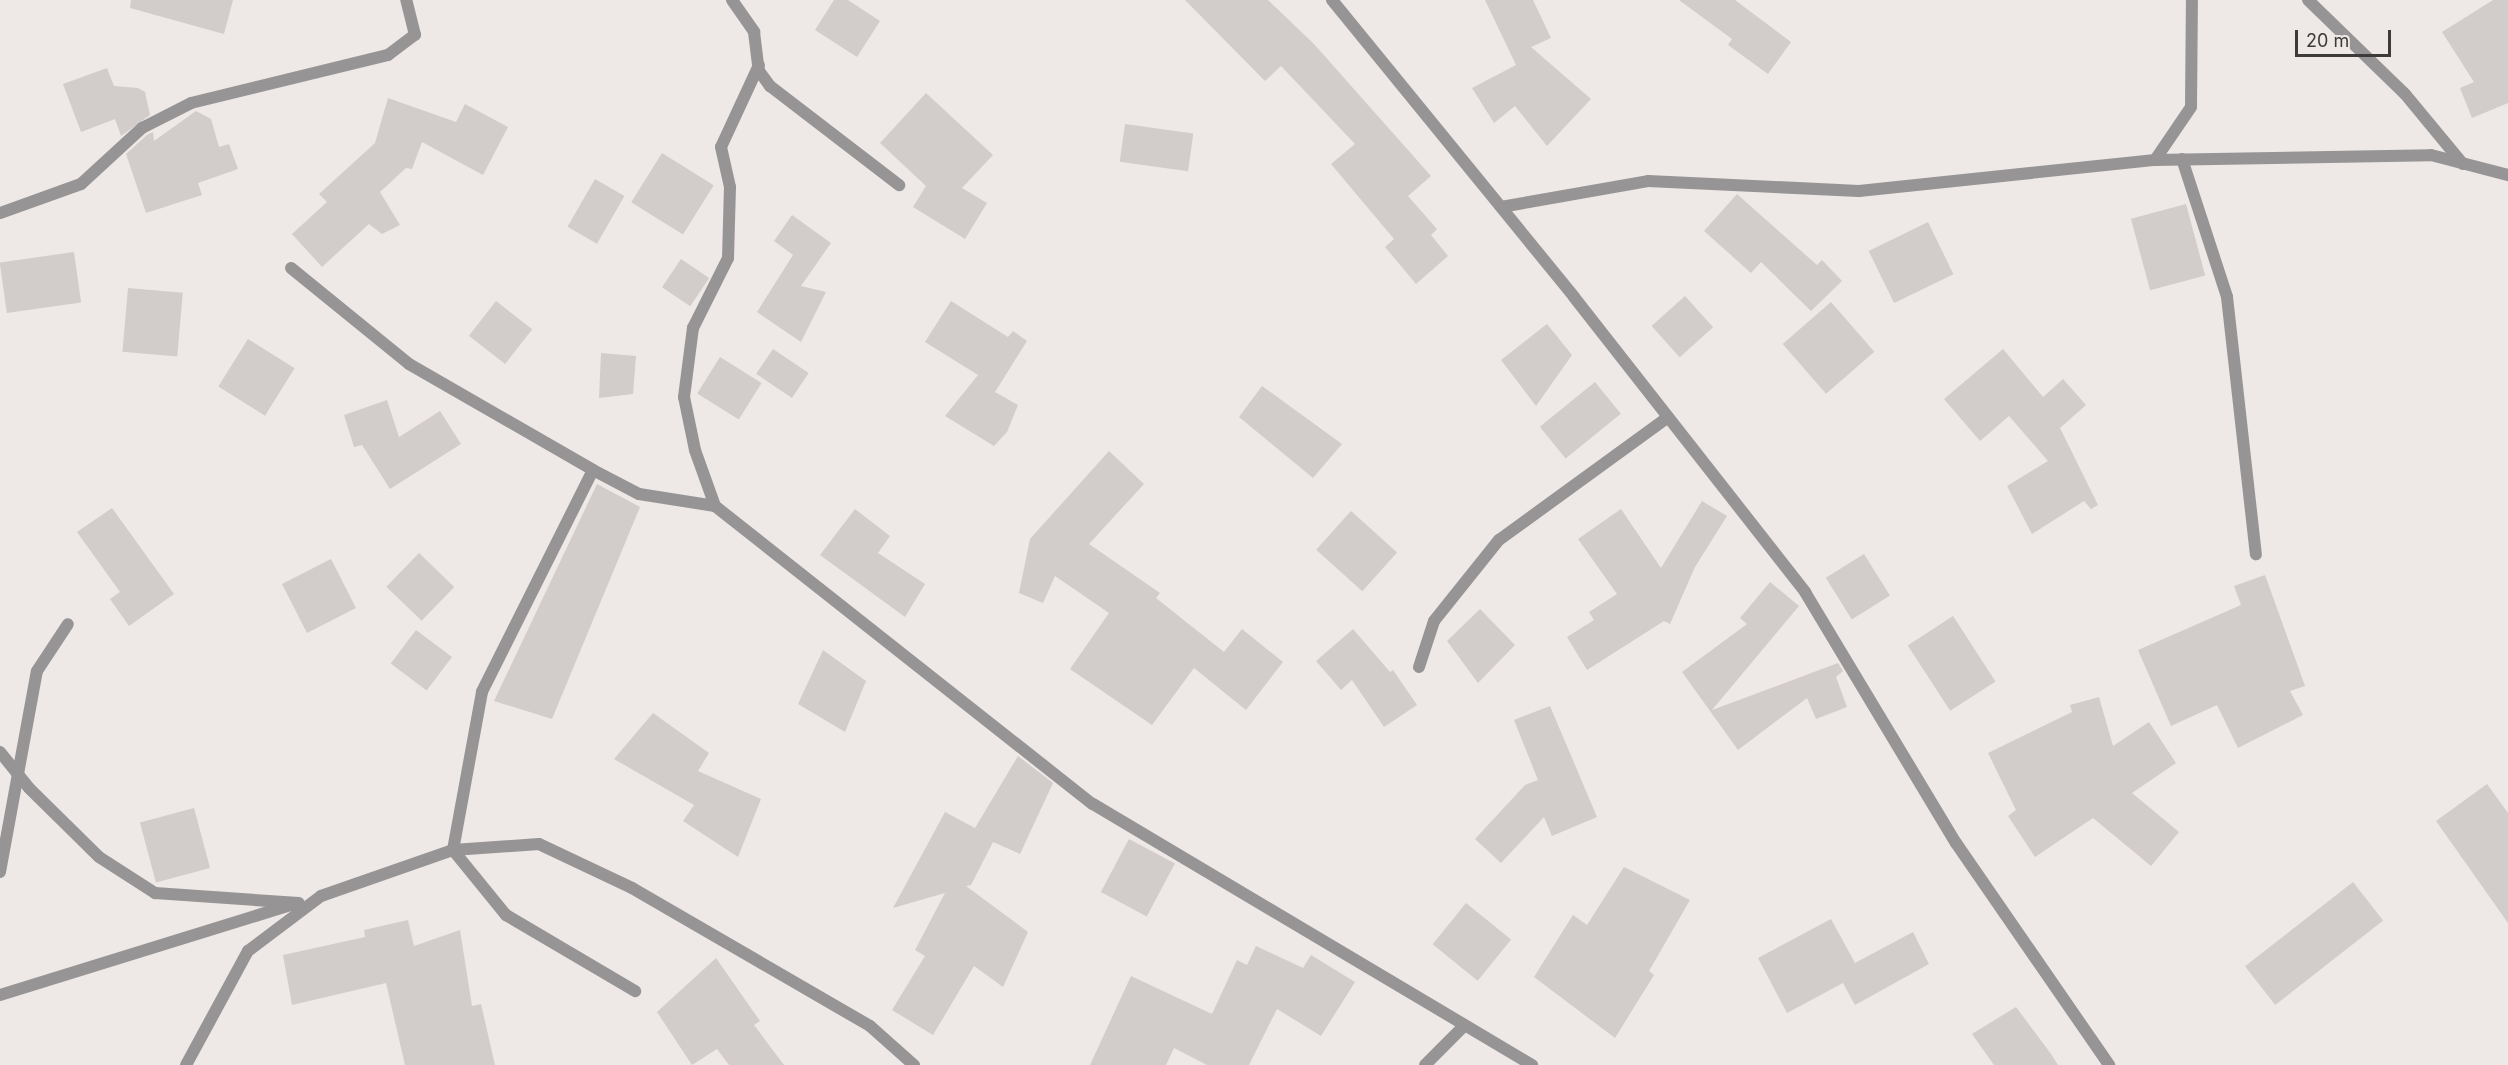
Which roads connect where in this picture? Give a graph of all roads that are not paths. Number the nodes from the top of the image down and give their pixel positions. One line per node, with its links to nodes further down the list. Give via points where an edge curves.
1 (406, 0): 13 (street, via 415,35 388,54 191,103 142,128 81,184)
2 (732, 0): 6 (street, via 754,32)
3 (1332, 0): 12 (street)
4 (2192, 0): 8 (street, via 2191,107)
5 (2308, 0): 9 (street, via 2404,94)
6 (759, 65): 11 (street, via 770,86); 17 (street, via 721,147 730,187 728,258 693,328 684,397 695,450)
7 (2182, 159): 8 (street); 9 (street, via 2431,155); 18 (street, via 2227,297)
8 (2155, 160): 12 (street, via 1859,191 1648,181)
9 (2465, 166): 10 (street)
10 (2508, 175)
11 (899, 185)
12 (1501, 207): 15 (street)
13 (0, 213)
14 (291, 268): 16 (street, via 410,364)
15 (1668, 417): 20 (street, via 1499,540 1434,621); 34 (street, via 1804,592 1956,843)
16 (592, 471): 17 (street, via 639,494); 23 (street, via 482,692)
17 (716, 506): 29 (street, via 1093,804)
18 (2256, 554)
19 (68, 624): 22 (street, via 37,671)
20 (1419, 667)
21 (0, 752): 22 (street)
22 (17, 773): 24 (street); 26 (street, via 99,857 155,893)
23 (453, 850): 25 (street); 27 (street, via 506,915); 31 (street, via 539,844 632,888 870,1026)
24 (0, 872)
25 (321, 896): 26 (street); 30 (street, via 248,951)
26 (299, 903): 28 (street)
27 (635, 991)
28 (0, 995)
29 (1464, 1026): 32 (street); 33 (street)
30 (186, 1065)
31 (914, 1065)
32 (1425, 1065)
33 (1532, 1065)
34 (2109, 1065)

